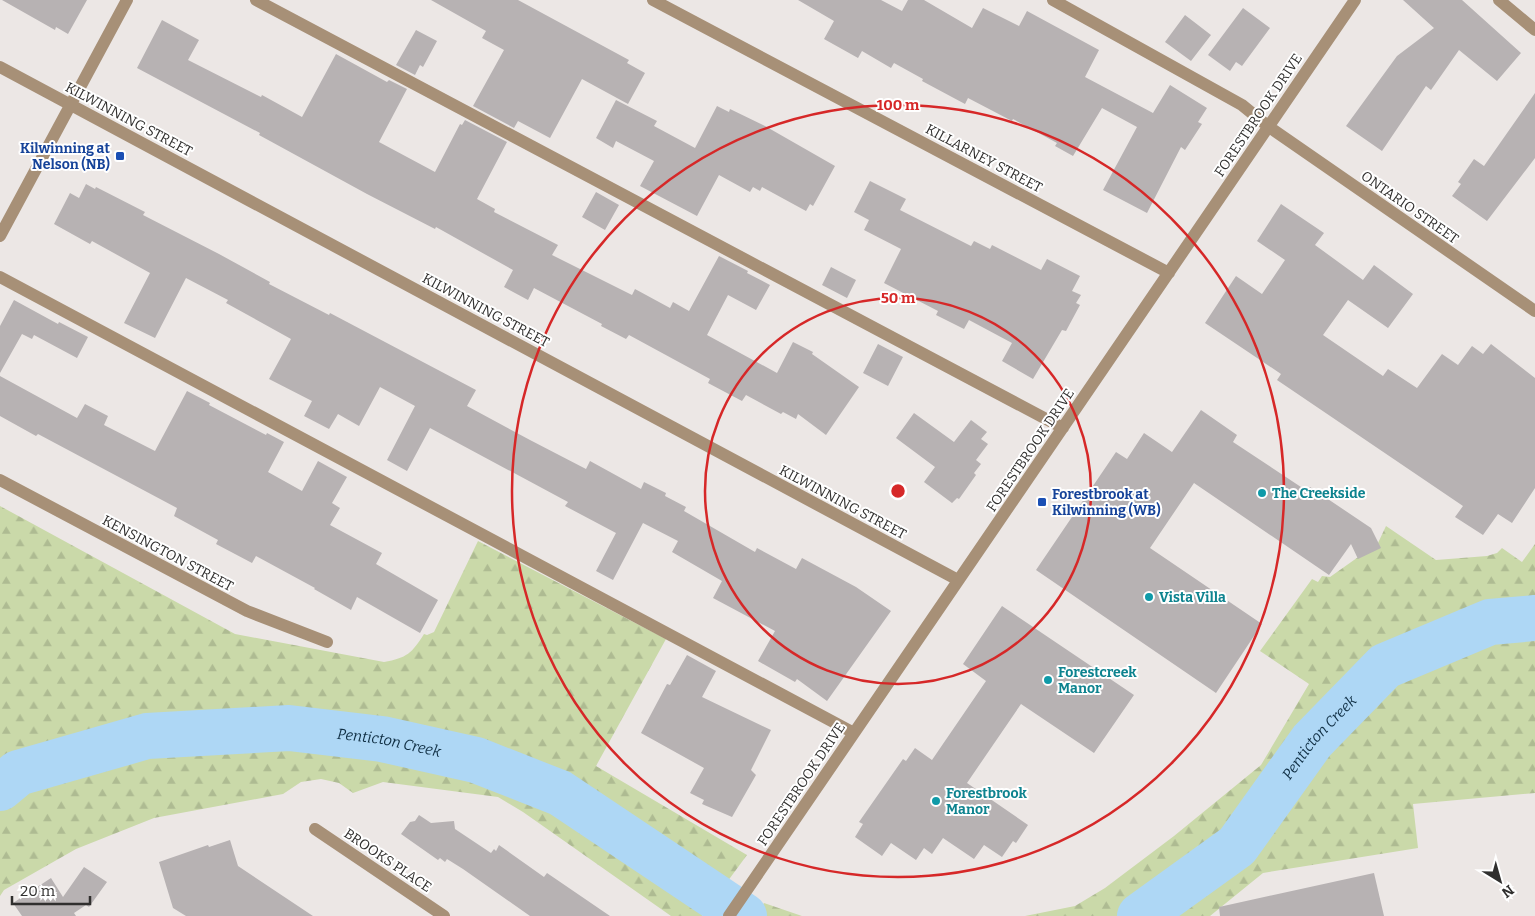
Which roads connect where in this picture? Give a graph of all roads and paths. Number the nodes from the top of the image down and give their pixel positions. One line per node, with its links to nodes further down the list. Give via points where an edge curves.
1 (127, 0): 9 (street)
2 (256, 0): 15 (street)
3 (653, 0): 12 (street, KILLARNEY STREET)
4 (1053, 0): 10 (street, ONTARIO STREET, via 1242,105)
5 (1355, 0): 10 (street, FORESTBROOK DRIVE)
6 (1499, 0): 7 (street)
7 (1535, 30)
8 (0, 67): 9 (street, KILWINNING STREET)
9 (71, 105): 11 (street); 17 (street, KILWINNING STREET)
10 (1269, 127): 12 (street, FORESTBROOK DRIVE); 14 (street, ONTARIO STREET)
11 (0, 236)
12 (1169, 273): 15 (street, FORESTBROOK DRIVE)
13 (0, 277): 19 (street)
14 (1535, 311)
15 (1063, 428): 17 (street, FORESTBROOK DRIVE)
16 (0, 480): 18 (street, KENSINGTON STREET, via 247,611)
17 (958, 580): 19 (street, FORESTBROOK DRIVE)
18 (327, 642)
19 (854, 733): 22 (street, FORESTBROOK DRIVE)
20 (315, 829): 21 (street, BROOKS PLACE)
21 (444, 916)
22 (729, 916)

